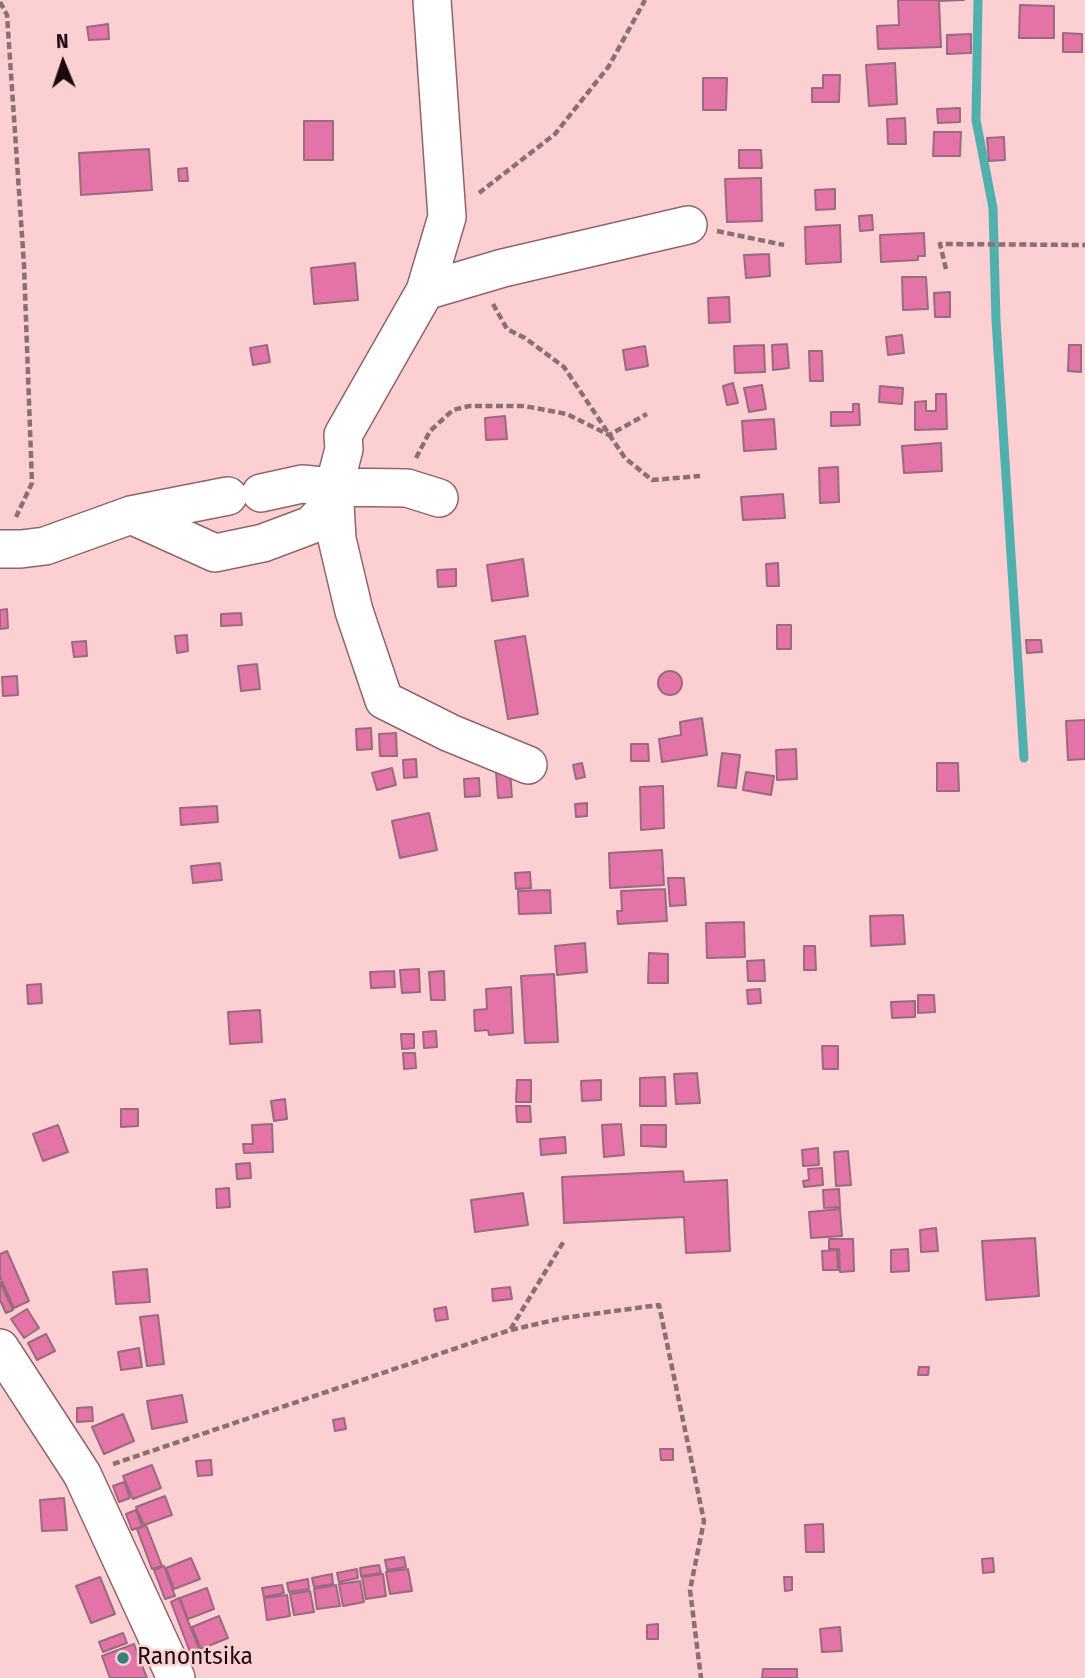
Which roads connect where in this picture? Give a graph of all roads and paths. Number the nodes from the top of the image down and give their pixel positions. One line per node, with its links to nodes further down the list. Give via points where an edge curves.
1 (432, 0): 4 (street)
2 (645, 0): 4 (path, via 609,66 555,134)
3 (0, 2): 18 (path, via 7,15 24,265 32,484)
4 (447, 217): 10 (street)
5 (688, 225): 6 (path); 9 (street)
6 (785, 245)
7 (1085, 245): 8 (path, via 940,244)
8 (946, 269)
9 (475, 276): 10 (street); 12 (path, via 507,329 564,367)
10 (425, 291): 15 (street, via 343,435)
11 (647, 414): 12 (path)
12 (609, 435): 13 (path, via 567,414 524,406 469,406 453,410 430,431); 14 (path, via 625,457 652,480)
13 (416, 459)
14 (700, 476)
15 (334, 494): 16 (street, via 407,488); 17 (street, via 302,484); 17 (street, via 311,525 263,543 215,553); 19 (street, via 337,539 354,611 384,699)
16 (439, 498)
17 (131, 515): 18 (street, via 45,546)
18 (0, 549)
19 (528, 765)
20 (564, 1241): 21 (path)
21 (510, 1330): 23 (path); 25 (path, via 659,1305 704,1521 690,1590)
22 (4, 1362): 23 (street)
23 (82, 1474): 24 (street)
24 (176, 1678)
25 (701, 1678)

